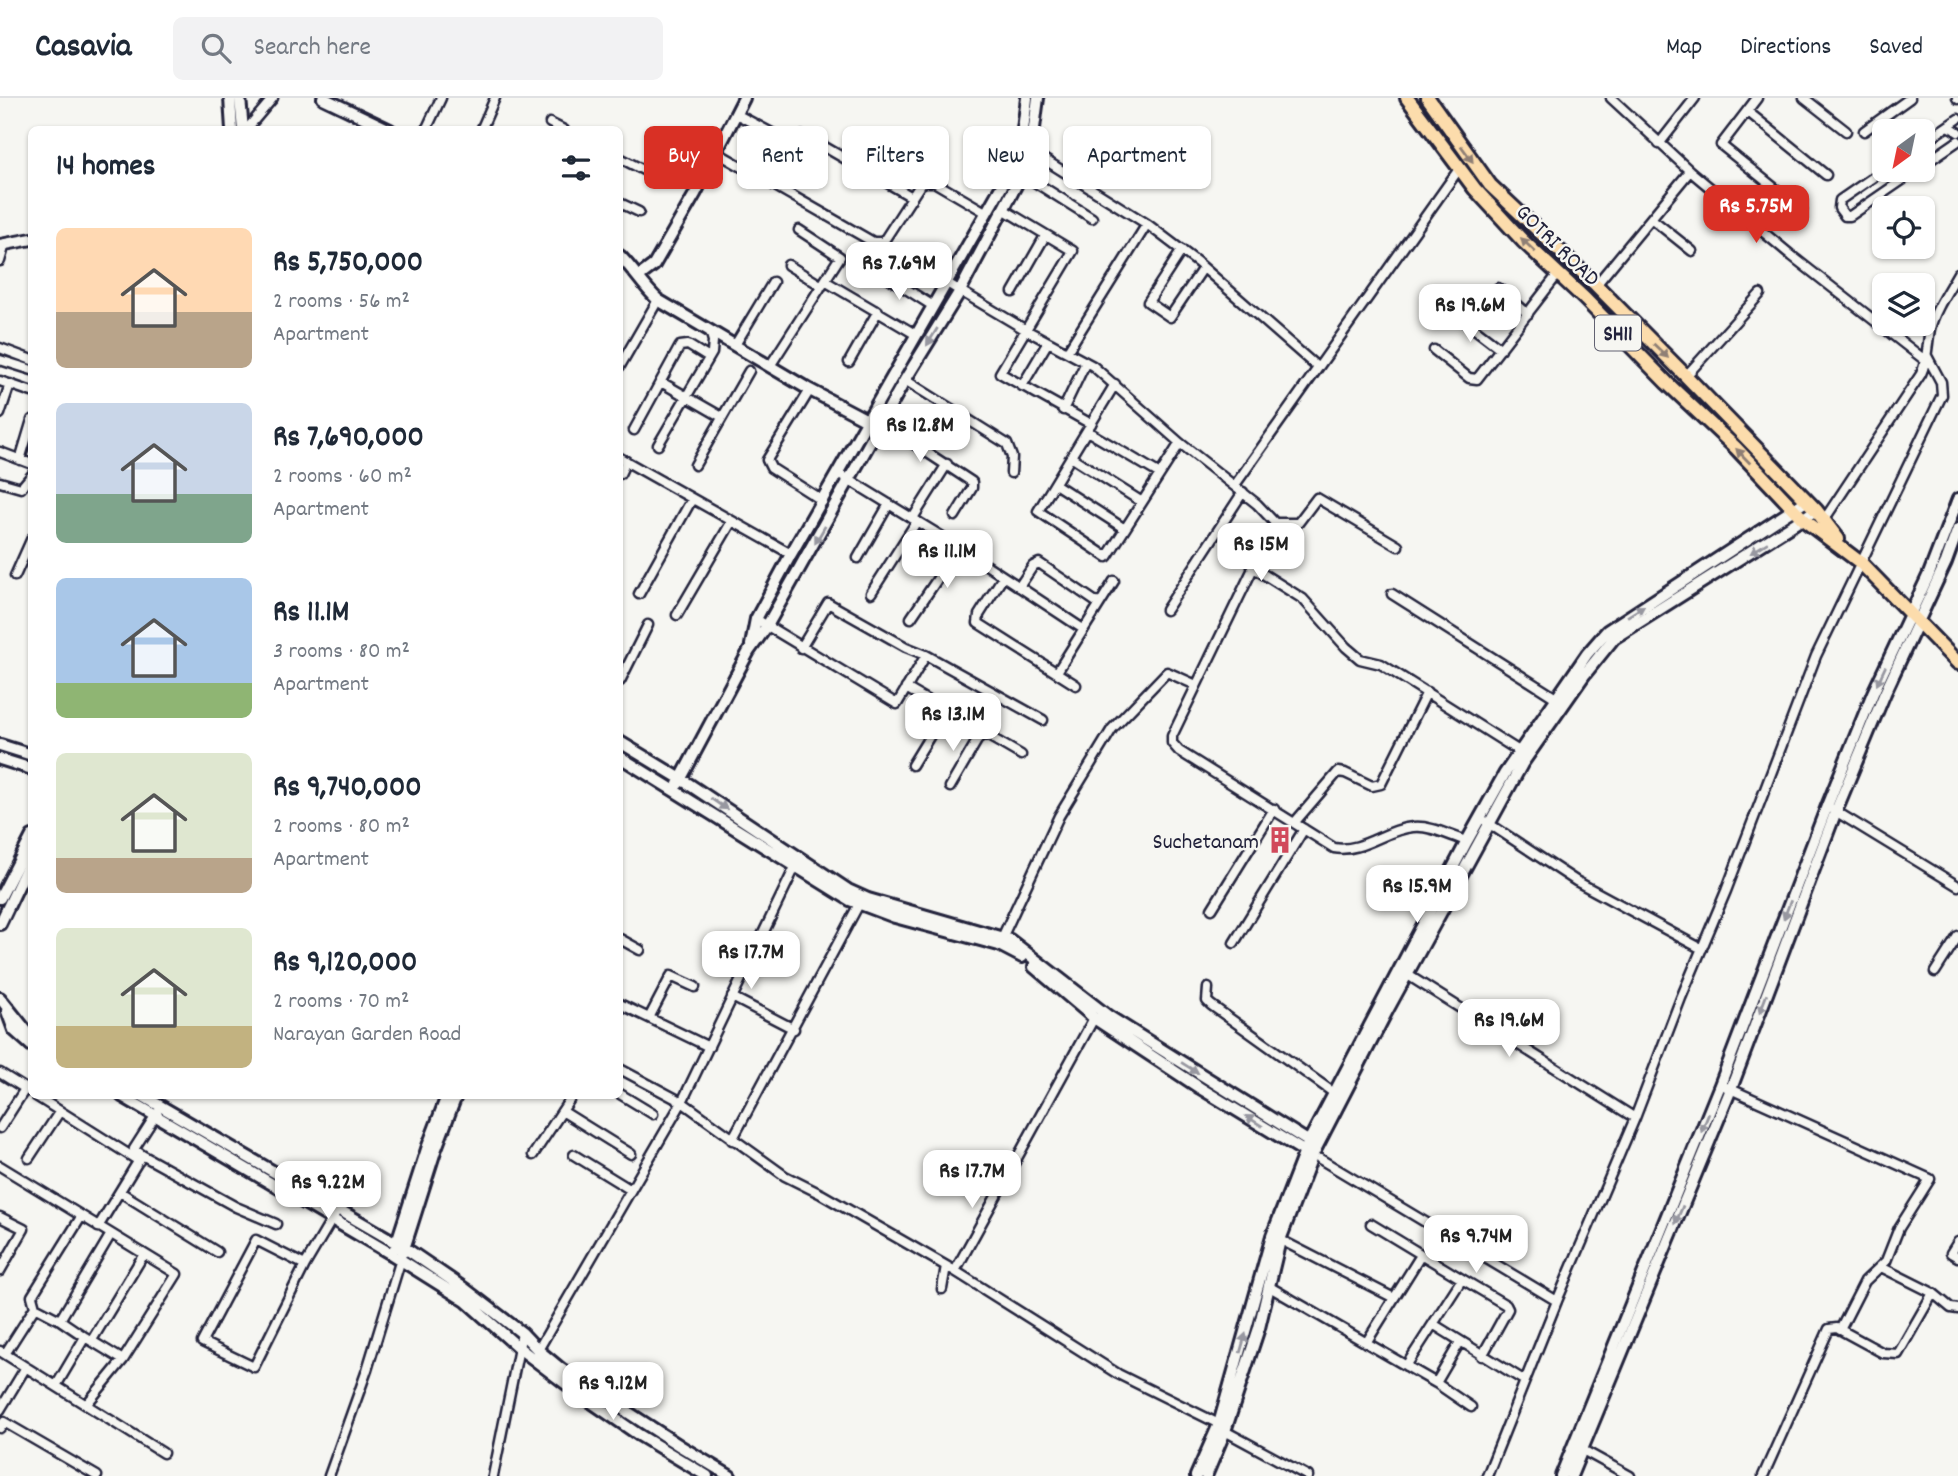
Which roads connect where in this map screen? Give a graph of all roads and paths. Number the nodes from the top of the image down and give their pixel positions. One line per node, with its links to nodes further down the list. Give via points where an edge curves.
1 (230, 98): 24 (street)
2 (240, 98): 25 (street)
3 (273, 98): 26 (street)
4 (323, 98): 18 (street)
5 (350, 98): 18 (street)
6 (441, 98): 28 (street)
7 (495, 98): 29 (street)
8 (744, 98): 20 (street)
9 (1027, 98): 31 (street)
10 (1038, 98): 32 (street)
11 (1407, 98): 44 (main road, GOTRI ROAD / SH11)
12 (1428, 98): 80 (main road, GOTRI ROAD / SH11, one-way to 80, via 1490,185)
13 (1695, 98): 39 (street)
14 (1757, 98): 19 (street)
15 (1804, 98): 33 (street)
16 (1909, 98): 34 (street)
17 (1615, 99): 39 (street)
18 (345, 109): 27 (street)
19 (1747, 111): 47 (street); 57 (street, via 1721,145)
20 (736, 114): 37 (street); 54 (street, via 786,140 810,138)
21 (1958, 119): 23 (street)
22 (550, 123): 30 (street)
23 (1949, 125): 35 (street); 36 (street)
24 (232, 126)
25 (244, 126)
26 (248, 126)
27 (381, 126)
28 (428, 126)
29 (483, 126)
30 (556, 126)
31 (1023, 126)
32 (1034, 126)
33 (1846, 131)
34 (1864, 131)
35 (1958, 132)
36 (1936, 134)
37 (723, 139)
38 (1958, 141): 41 (street)
39 (1659, 144): 46 (street)
40 (723, 156): 54 (street, via 873,242 886,239)
41 (1936, 156)
42 (623, 160): 45 (street)
43 (1049, 163): 62 (street)
44 (1459, 169): 75 (main road, GOTRI ROAD / SH11, one-way to 44); 109 (street)
45 (644, 170)
46 (1690, 171): 61 (street); 102 (street)
47 (1826, 175)
48 (1872, 178): 49 (street, via 1840,200 1845,216)
49 (1900, 182)
50 (698, 189): 76 (street, via 654,265)
51 (1000, 189): 59 (street)
52 (1014, 189): 56 (street)
53 (1046, 189): 60 (street)
54 (912, 197): 59 (street, via 929,181)
55 (623, 204): 58 (street)
56 (1003, 209): 64 (street); 82 (street)
57 (1802, 210)
58 (639, 212)
59 (987, 213): 79 (street)
60 (1092, 218)
61 (1652, 219): 68 (street); 80 (street)
62 (1147, 224): 67 (street); 98 (street)
63 (799, 230): 78 (street, via 840,257)
64 (1045, 236): 83 (street); 90 (street, via 1073,251)
65 (28, 240): 66 (street)
66 (2, 245): 70 (street)
67 (1182, 250): 72 (street); 72 (street, via 1148,302 1170,317)
68 (1692, 251)
69 (623, 259): 76 (street)
70 (0, 261)
71 (789, 265): 78 (street)
72 (1203, 268): 109 (street)
73 (881, 273): 86 (street)
74 (1958, 273): 102 (street, via 1934,317)
75 (1558, 274): 88 (street); 154 (main road, GOTRI ROAD / SH11, one-way to 75)
76 (638, 277): 85 (street)
77 (773, 282): 94 (street)
78 (824, 283): 87 (street); 108 (street)
79 (947, 283): 82 (street); 86 (street)
80 (1596, 285): 112 (main road, GOTRI ROAD / SH11, one-way to 112)
81 (1498, 288): 88 (street)
82 (961, 291): 90 (street); 113 (street, one-way to 113)
83 (1013, 292)
84 (1760, 294): 112 (street)
85 (658, 300): 91 (street); 104 (street)
86 (933, 306): 92 (street)
87 (878, 311): 92 (street); 105 (street)
88 (1528, 314): 96 (street)
89 (1458, 316): 96 (street)
90 (1026, 330): 93 (street); 118 (street, via 1000,373)
91 (710, 331): 94 (street); 101 (street, via 713,348)
92 (915, 334): 125 (street)
93 (1048, 342): 98 (street); 118 (street)
94 (735, 345): 108 (street)
95 (0, 348): 99 (street)
96 (1500, 349): 97 (street, via 1473,380)
97 (1434, 350)
98 (1067, 352): 106 (street)
99 (16, 354): 100 (street); 107 (street)
100 (28, 358)
101 (709, 358): 115 (street, via 688,345 680,346); 121 (street)
102 (1926, 359): 155 (street, via 1917,381); 169 (street, via 1941,382 1942,395)
103 (0, 360): 107 (street)
104 (623, 361)
105 (849, 362)
106 (1086, 362): 117 (street); 122 (street)
107 (12, 364): 110 (street)
108 (770, 366): 119 (street)
109 (1317, 367): 146 (street)
110 (28, 369)
111 (749, 371): 124 (street)
112 (1686, 376): 151 (main road, GOTRI ROAD / SH11)
113 (905, 380): 126 (street); 140 (street, via 1007,444 1013,457)
114 (0, 381): 116 (street)
115 (661, 382): 121 (street); 128 (street)
116 (10, 384): 120 (street); 123 (street)
117 (1115, 384): 127 (street); 130 (street)
118 (1022, 386): 122 (street)
119 (810, 390): 125 (street); 150 (street, via 766,460 771,468)
120 (28, 391)
121 (686, 396): 124 (street); 131 (street)
122 (1063, 410): 127 (street)
123 (0, 414)
124 (722, 417): 138 (street)
125 (869, 418): 126 (street); 139 (street)
126 (882, 422): 137 (street); 143 (street)
127 (1089, 427): 133 (street); 141 (street)
128 (634, 430)
129 (28, 433): 134 (street)
130 (1180, 443): 141 (street); 146 (street)
131 (658, 445)
132 (0, 452): 134 (street)
133 (1071, 457): 145 (street); 152 (street)
134 (20, 460): 136 (street)
135 (623, 460): 148 (street)
136 (28, 463)
137 (947, 464): 156 (street, via 973,485); 157 (street)
138 (695, 465)
139 (838, 473): 143 (street); 150 (street)
140 (1011, 473)
141 (1160, 474): 152 (street)
142 (28, 480): 144 (street, via 21,488)
143 (851, 481): 153 (street); 185 (street, one-way to 185)
144 (0, 482)
145 (1055, 484): 161 (street); 161 (street, via 1038,511 1107,557)
146 (1235, 485): 147 (street)
147 (1243, 492): 160 (street); 179 (street)
148 (692, 499): 159 (street); 176 (street)
149 (1958, 499): 182 (street)
150 (823, 501): 167 (street)
151 (1806, 501): 154 (street); 155 (main road, GOTRI ROAD / SH11)
152 (1142, 502): 161 (street)
153 (889, 504): 157 (street); 168 (street)
154 (1794, 509): 158 (main road, GOTRI ROAD / SH11); 197 (street, one-way to 154, via 1616,623)
155 (1820, 515): 158 (street); 166 (main road, GOTRI ROAD / SH11)
156 (955, 516)
157 (915, 519): 165 (street); 175 (street)
158 (1804, 520): 166 (main road, GOTRI ROAD / SH11); 214 (street, one-way to 214, via 1614,638)
159 (732, 521): 167 (street); 180 (street)
160 (1275, 523): 163 (street, via 1298,523 1317,498); 170 (street)
161 (1125, 529)
162 (1958, 529): 182 (street)
163 (1398, 546)
164 (28, 547): 171 (street)
165 (959, 547): 172 (street); 181 (street)
166 (1847, 551): 169 (main road, GOTRI ROAD / SH11)
167 (790, 554): 183 (street)
168 (859, 558)
169 (1861, 564): 182 (main road, GOTRI ROAD / SH11); 230 (street, via 1816,656)
170 (1252, 567): 194 (street); 196 (street, via 1303,599 1360,659 1381,664)
171 (15, 576)
172 (1003, 577): 174 (street); 191 (street, via 978,623)
173 (1114, 581): 178 (street)
174 (1020, 587): 178 (street, via 1039,563); 186 (street)
175 (870, 593)
176 (639, 594)
177 (1392, 594): 197 (street)
178 (1099, 604): 186 (street)
179 (1166, 610)
180 (677, 615)
181 (911, 618)
182 (1915, 619): 190 (main road, SH11); 213 (street, one-way to 213, via 1873,693)
183 (756, 620): 185 (street); 188 (street)
184 (648, 625): 192 (street)
185 (767, 626): 187 (street); 188 (street)
186 (1083, 629): 191 (street)
187 (801, 648): 189 (street, via 828,603); 195 (street, via 897,704)
188 (749, 651): 210 (street)
189 (926, 655): 195 (street); 199 (street)
190 (1958, 663)
191 (1056, 672): 193 (street)
192 (623, 675)
193 (1076, 685)
194 (1196, 685): 212 (street, via 1172,743); 228 (street, via 1167,672 1112,729 1059,816)
195 (906, 688): 198 (street)
196 (1427, 692): 203 (street); 215 (street, via 1381,784 1372,786 1338,772)
197 (1556, 698): 203 (street)
198 (945, 711): 200 (street); 208 (street)
199 (1043, 720)
200 (982, 732): 205 (street); 211 (street)
201 (623, 744): 210 (street)
202 (0, 745): 204 (street)
203 (1519, 751): 214 (street)
204 (28, 754)
205 (1021, 755)
206 (623, 758): 210 (street)
207 (1, 762): 209 (street)
208 (912, 765)
209 (28, 768)
210 (678, 784): 219 (street); 228 (street, one-way to 228, via 858,895)
211 (950, 787)
212 (1274, 809): 215 (street); 224 (street)
213 (1831, 809): 221 (street); 248 (street, one-way to 248)
214 (1485, 821): 217 (street); 230 (street, via 1582,885); 233 (street)
215 (1296, 822): 216 (street)
216 (1304, 829): 217 (street, via 1342,850 1413,827); 229 (street)
217 (1467, 841): 233 (street)
218 (28, 852): 220 (street)
219 (794, 867): 223 (street); 236 (street)
220 (22, 878): 222 (street); 225 (street)
221 (1958, 886)
222 (1, 895)
223 (859, 904): 228 (street, via 895,917); 242 (street)
224 (1212, 909)
225 (0, 924)
226 (1958, 936): 232 (street)
227 (623, 941): 231 (street)
228 (1001, 941): 241 (street); 267 (street, one-way to 267, via 1017,945 1108,1016)
229 (1234, 943)
230 (1702, 949): 264 (street)
231 (640, 950)
232 (1935, 972)
233 (1404, 973): 250 (street); 264 (street); 267 (street)
234 (695, 987): 240 (street, via 671,976)
235 (1208, 988): 250 (street, via 1211,1006)
236 (733, 997): 242 (street); 245 (street)
237 (0, 998): 239 (street)
238 (623, 1005): 240 (street)
239 (6, 1009): 243 (street); 244 (street, via 14,1030)
240 (649, 1018): 245 (street)
241 (1094, 1018): 267 (street, one-way to 241); 292 (street)
242 (793, 1029): 266 (street)
243 (28, 1034)
244 (28, 1042)
245 (709, 1047): 259 (street)
246 (623, 1071): 259 (street)
247 (0, 1073): 249 (street)
248 (1726, 1087): 291 (street, via 1930,1179); 324 (street, one-way to 324)
249 (28, 1090)
250 (1334, 1093): 267 (street)
251 (28, 1095): 265 (street)
252 (623, 1096): 263 (street)
253 (42, 1099): 260 (street)
254 (129, 1099): 261 (street)
255 (146, 1099): 261 (street)
256 (446, 1099): 285 (street)
257 (455, 1099): 285 (street)
258 (570, 1099): 262 (street)
259 (682, 1102): 266 (street); 274 (street)
260 (60, 1111): 271 (street); 272 (street)
261 (159, 1111): 272 (street, via 134,1149); 276 (street)
262 (562, 1111): 268 (street); 269 (street)
263 (653, 1114)
264 (1635, 1118): 299 (street)
265 (0, 1128)
266 (732, 1140): 292 (street, via 785,1176)
267 (1313, 1151): 283 (street); 299 (street)
268 (631, 1154)
269 (533, 1155)
270 (574, 1155): 274 (street)
271 (29, 1158)
272 (141, 1158): 275 (street); 279 (street)
273 (0, 1166): 278 (street)
274 (631, 1190): 310 (street)
275 (120, 1192): 281 (street); 286 (street)
276 (335, 1214): 285 (street); 290 (street)
277 (0, 1217): 293 (street, via 24,1229)
278 (80, 1217): 281 (street); 300 (street, via 32,1296)
279 (276, 1224)
280 (1371, 1224): 288 (street)
281 (98, 1227): 282 (street)
282 (111, 1234): 287 (street); 302 (street)
283 (1276, 1238): 295 (street); 298 (street); 323 (street, one-way to 283)
284 (1958, 1242): 289 (street, via 1951,1253)
285 (399, 1251): 305 (street, via 465,1289); 309 (street, via 466,1301); 327 (street, via 367,1370)
286 (217, 1252)
287 (144, 1254): 306 (street); 313 (street, via 177,1274)
288 (1421, 1255): 294 (street); 298 (street)
289 (1958, 1256)
290 (305, 1265): 290 (street, via 254,1367 202,1342 256,1240)
291 (1881, 1267): 297 (street); 304 (street, via 1865,1281)
292 (951, 1268): 296 (street); 323 (street, via 1118,1374)
293 (0, 1271)
294 (1462, 1279): 303 (street); 312 (street, via 1508,1309)
295 (1268, 1286): 308 (street); 323 (street, via 1259,1328)
296 (942, 1289)
297 (1933, 1293): 301 (street); 304 (street, via 1898,1354 1883,1353)
298 (1394, 1298): 308 (street)
299 (1557, 1301): 316 (street)
300 (35, 1307): 302 (street); 311 (street)
301 (1958, 1309)
302 (60, 1320): 306 (street)
303 (1433, 1325): 307 (street); 314 (street)
304 (1840, 1330): 338 (street, via 1832,1327 1826,1334)
305 (522, 1334): 309 (street); 310 (street)
306 (88, 1339): 313 (street); 318 (street)
307 (1460, 1342): 312 (street); 317 (street)
308 (1366, 1343): 314 (street)
309 (519, 1349): 328 (street); 329 (street, via 619,1421)
310 (538, 1350): 330 (street)
311 (3, 1353): 315 (street)
312 (1482, 1356): 316 (street)
313 (124, 1360): 319 (street)
314 (1406, 1366): 317 (street)
315 (26, 1367): 318 (street); 321 (street)
316 (1525, 1381): 334 (street)
317 (1436, 1383): 320 (street)
318 (56, 1386): 319 (street)
319 (86, 1405): 325 (street)
320 (1471, 1407)
321 (0, 1410)
322 (1, 1423): 326 (street)
323 (1220, 1428): 331 (street); 332 (street); 333 (street)
324 (1578, 1447): 335 (street); 336 (street); 337 (street)
325 (163, 1453)
326 (97, 1476)
327 (329, 1476)
328 (493, 1476)
329 (707, 1476)
330 (730, 1476)
331 (1196, 1476)
332 (1206, 1476)
333 (1308, 1476)
334 (1487, 1476)
335 (1561, 1476)
336 (1571, 1476)
337 (1630, 1476)
338 (1763, 1476)

